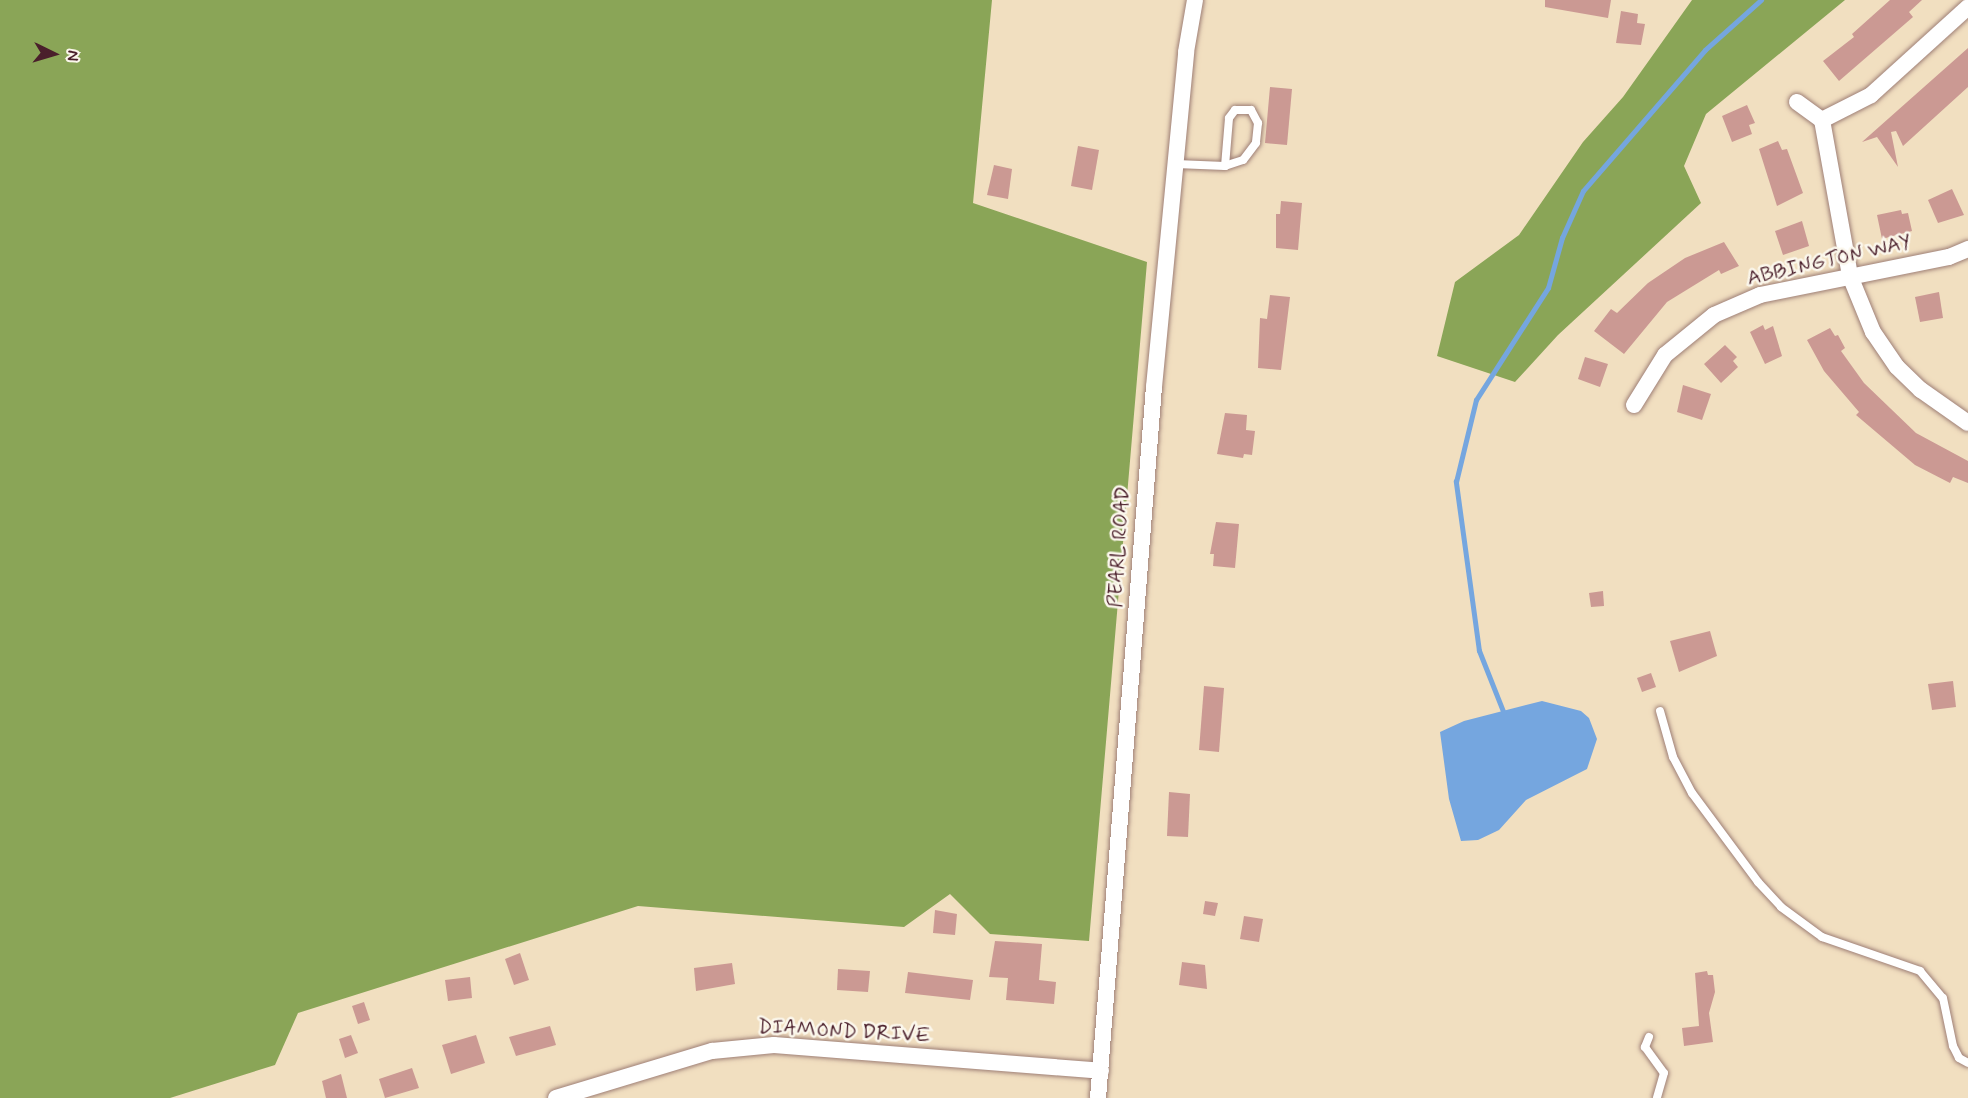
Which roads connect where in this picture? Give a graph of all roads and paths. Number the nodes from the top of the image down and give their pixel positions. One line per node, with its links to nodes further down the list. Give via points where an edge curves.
1 (1196, 0): 5 (street, PEARL ROAD, via 1186,52)
2 (1968, 7): 4 (street, via 1871,95)
3 (1797, 102): 4 (street)
4 (1822, 120): 8 (street)
5 (1176, 164): 6 (lane); 14 (street, PEARL ROAD)
6 (1225, 166): 6 (lane, via 1229,118 1235,110 1251,110 1258,123 1256,143 1243,160)
7 (1968, 249): 8 (street, ABBINGTON WAY, via 1949,257)
8 (1850, 276): 9 (street, ABBINGTON WAY, via 1760,295 1714,315 1665,355); 10 (street, via 1874,332 1897,367 1921,390)
9 (1634, 405)
10 (1968, 423)
11 (1660, 711): 13 (lane, via 1673,757 1692,793 1758,882 1781,907 1822,937 1920,971 1943,998 1953,1046 1959,1058)
12 (1649, 1037): 17 (lane, via 1646,1047 1664,1073)
13 (1968, 1063)
14 (1101, 1071): 15 (street, DIAMOND DRIVE, via 774,1045 712,1051); 16 (street, PEARL ROAD)
15 (556, 1098)
16 (1098, 1098)
17 (1657, 1098)

